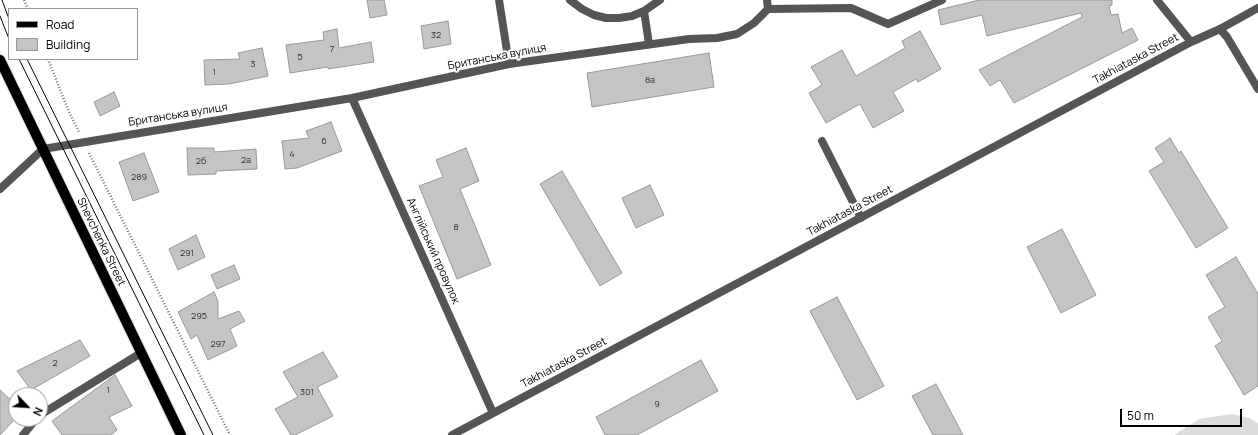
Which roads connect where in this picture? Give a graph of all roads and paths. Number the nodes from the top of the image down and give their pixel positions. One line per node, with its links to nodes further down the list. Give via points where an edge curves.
1 (499, 0): 15 (street)
2 (570, 0): 9 (street, via 594,15 606,18 632,16)
3 (660, 0): 9 (street)
4 (767, 0): 8 (street)
5 (942, 0): 8 (street, via 888,24 850,8)
6 (1157, 0): 11 (street)
7 (1258, 8): 10 (street, Takhiataska Street)
8 (768, 9): 12 (street, Британська вулиця, via 754,24 737,34)
9 (644, 12): 12 (street)
10 (1220, 28): 11 (street, Takhiataska Street); 16 (street)
11 (1191, 42): 22 (street, Takhiataska Street)
12 (649, 44): 15 (street, Британська вулиця)
13 (0, 60): 20 (main road, Shevchenka Street)
14 (48, 60): 19 (path)
15 (509, 64): 17 (street, Британська вулиця)
16 (1258, 89)
17 (352, 98): 19 (street, Британська вулиця); 25 (street, Англійський провулок)
18 (822, 141): 22 (street)
19 (84, 142): 20 (street, Британська вулиця); 29 (path)
20 (43, 149): 21 (street); 23 (main road, Shevchenka Street)
21 (0, 189)
22 (861, 218): 25 (street, Takhiataska Street)
23 (141, 353): 24 (street); 28 (main road, Shevchenka Street)
24 (48, 409)
25 (494, 413): 30 (street, Takhiataska Street)
26 (30, 427): 27 (street)
27 (23, 435)
28 (181, 435)
29 (230, 435)
30 (452, 435)

